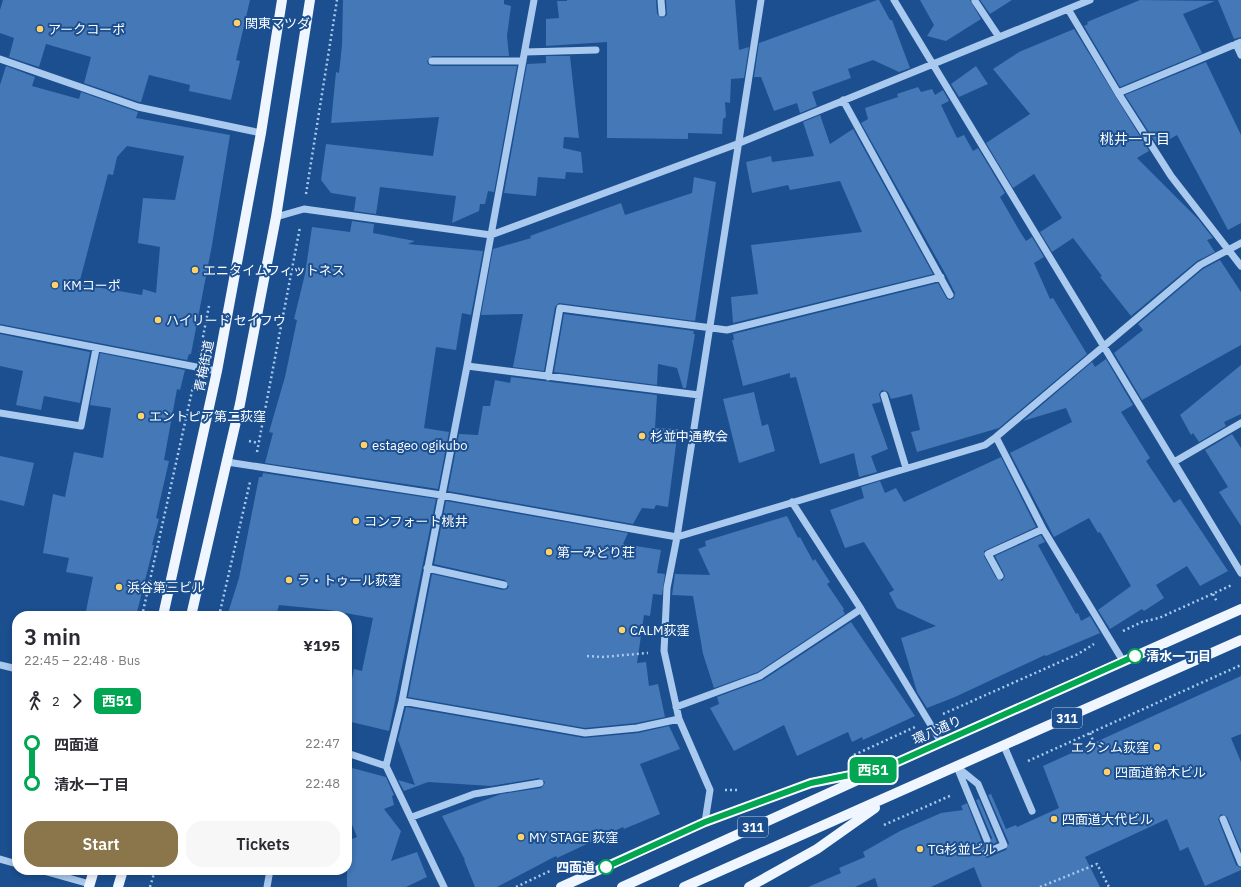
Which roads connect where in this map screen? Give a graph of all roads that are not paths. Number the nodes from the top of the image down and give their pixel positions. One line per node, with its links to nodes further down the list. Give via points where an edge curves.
1 (282, 0): 22 (main road, 青梅街道)
2 (310, 0): 24 (main road)
3 (534, 0): 14 (street)
4 (661, 0): 10 (street)
5 (761, 0): 23 (street, via 744,116)
6 (894, 0): 19 (street)
7 (1090, 0): 9 (street)
8 (975, 1): 11 (street)
9 (1068, 9): 11 (street); 20 (street)
10 (662, 14)
11 (999, 37): 19 (street)
12 (1238, 43): 15 (street); 20 (street)
13 (596, 50): 14 (street)
14 (525, 52): 18 (street)
15 (1241, 55)
16 (0, 59): 22 (street, via 138,107)
17 (432, 61): 18 (street)
18 (523, 61): 25 (street)
19 (933, 64): 21 (street); 33 (street)
20 (1118, 93): 27 (street, via 1171,176)
21 (844, 100): 23 (street); 29 (street)
22 (262, 133): 36 (main road, 青梅街道)
23 (737, 144): 25 (street); 31 (street)
24 (276, 217): 25 (street, via 304,209); 43 (main road)
25 (491, 235): 35 (street)
26 (1241, 243): 27 (street)
27 (1228, 250): 28 (street); 33 (street, via 1200,265)
28 (1241, 266)
29 (941, 277): 30 (street); 31 (street, via 727,330)
30 (950, 295)
31 (709, 328): 37 (street, via 560,308); 38 (street)
32 (0, 329): 34 (street)
33 (1104, 347): 42 (street); 44 (street)
34 (96, 349): 36 (street); 40 (street, via 82,426)
35 (467, 366): 37 (street); 46 (street)
36 (217, 372): 56 (main road, 青梅街道)
37 (548, 377): 38 (street)
38 (699, 396): 49 (street)
39 (884, 396): 45 (street)
40 (0, 413)
41 (1241, 422): 44 (street)
42 (996, 437): 45 (street, via 985,444); 48 (street)
43 (227, 462): 46 (street); 57 (main road)
44 (1174, 462): 52 (street)
45 (906, 468): 47 (street)
46 (441, 495): 49 (street); 50 (street)
47 (792, 502): 49 (street); 54 (street)
48 (1043, 529): 51 (street, via 988,554); 59 (street)
49 (677, 537): 63 (street, via 667,588 664,651)
50 (427, 568): 53 (street); 62 (street)
51 (1000, 576)
52 (1239, 576)
53 (504, 585)
54 (861, 609): 63 (street, via 760,676); 65 (street)
55 (1241, 609): 59 (main road, 環八通り / 311)
56 (164, 611)
57 (192, 611)
58 (1241, 640): 66 (main road, 311)
59 (1123, 662): 65 (main road, 環八通り / 311)
60 (0, 665): 61 (street)
61 (12, 668)
62 (402, 700): 64 (street, via 585,733 637,728); 68 (street)
63 (676, 707): 64 (street)
64 (679, 719): 76 (street, via 710,790)
65 (941, 742): 70 (main road, 環八通り / 311)
66 (1004, 746): 69 (main road, 311); 73 (street)
67 (352, 755): 68 (street)
68 (386, 766): 74 (street)
69 (957, 767): 72 (main road, 311); 77 (street); 78 (street, via 978,784 1004,845)
70 (884, 768): 76 (main road, 311, via 811,783); 91 (main road, 環八通り / 311)
71 (540, 783): 74 (street, via 474,794)
72 (893, 796): 92 (main road, 311); 93 (main road, 311, via 817,849)
73 (1032, 811)
74 (412, 817): 89 (street)
75 (1223, 819): 81 (street)
76 (705, 822): 90 (main road, 311)
77 (987, 840)
78 (985, 853)
79 (0, 859): 80 (street)
80 (12, 863)
81 (1241, 863)
82 (57, 875): 86 (street)
83 (93, 875): 86 (main road)
84 (122, 875): 87 (main road)
85 (269, 875): 88 (street)
86 (90, 885)
87 (118, 887)
88 (267, 887)
89 (444, 887)
90 (561, 887)
91 (622, 887)
92 (684, 887)
93 (748, 887)

